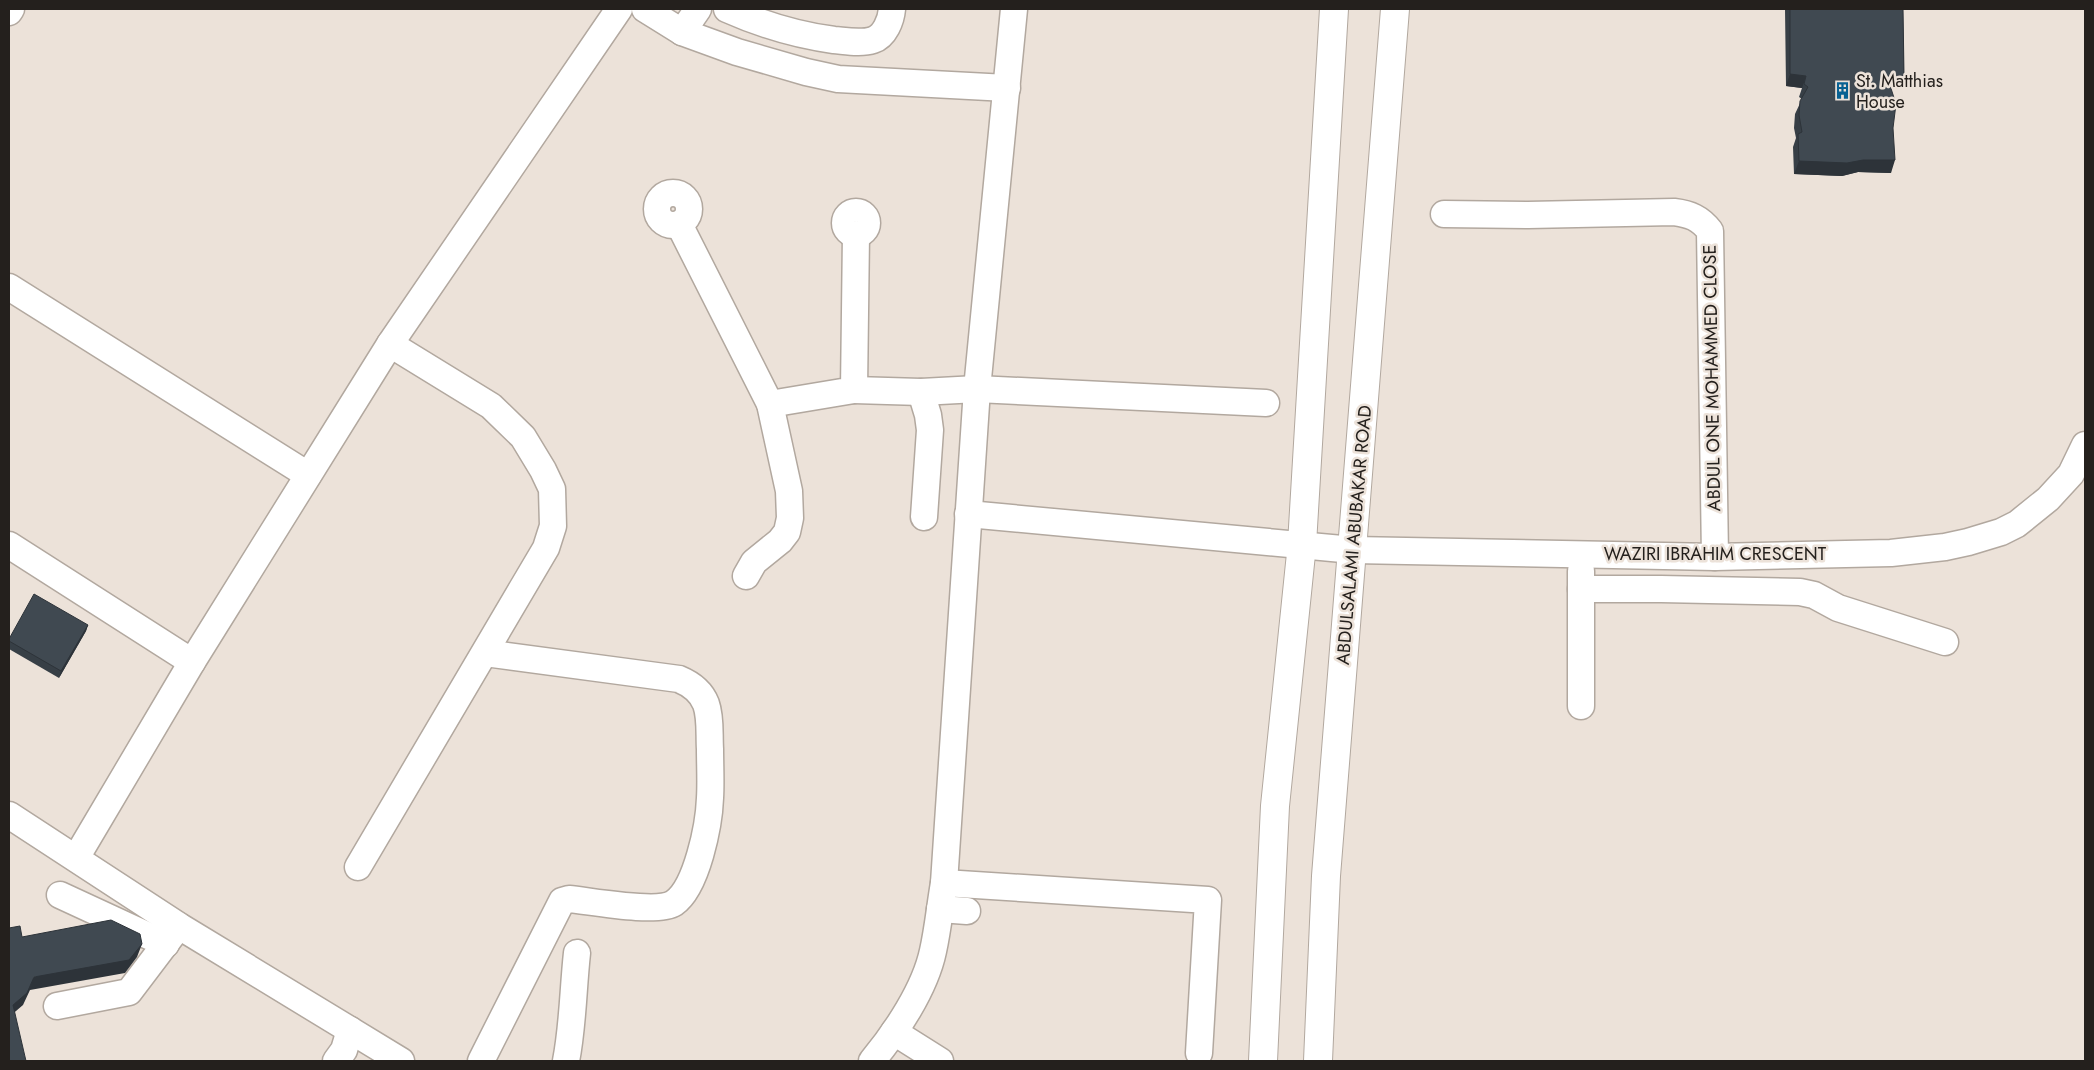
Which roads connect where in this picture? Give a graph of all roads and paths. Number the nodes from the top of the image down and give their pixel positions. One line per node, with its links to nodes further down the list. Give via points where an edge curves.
1 (11, 9): 10 (street)
2 (619, 9): 17 (street)
3 (645, 9): 11 (street)
4 (698, 9): 11 (street)
5 (727, 9): 6 (street, via 801,36 851,42 874,40 884,32)
6 (892, 9)
7 (1014, 9): 12 (street)
8 (1334, 9): 27 (main road)
9 (1395, 9): 29 (main road, ABDULSALAMI ABUBAKAR ROAD)
10 (9, 12)
11 (682, 32): 12 (street, via 772,63 838,79)
12 (1007, 88): 18 (street)
13 (1444, 214): 31 (street, ABDUL ONE MOHAMMED CLOSE, via 1674,212 1690,214 1703,222 1710,231)
14 (679, 224): 22 (street)
15 (856, 234): 19 (street)
16 (9, 288): 24 (street)
17 (390, 344): 24 (street); 35 (street, via 491,406 523,437 552,489 554,526 546,548)
18 (978, 389): 20 (street); 21 (street); 25 (street)
19 (854, 390): 20 (street); 22 (street)
20 (922, 392): 26 (street, via 930,430)
21 (1266, 403)
22 (770, 404): 32 (street, via 789,491 790,518 787,532 754,562)
23 (2085, 444): 31 (street, WAZIRI IBRAHIM CRESCENT, via 2071,474 2048,499 2017,524 2001,532 1945,547 1890,553)
24 (308, 475): 36 (street)
25 (968, 514): 27 (street, WAZIRI IBRAHIM CRESCENT); 41 (street)
26 (924, 517)
27 (1302, 544): 29 (street, WAZIRI IBRAHIM CRESCENT); 57 (main road, via 1275,806)
28 (9, 546): 36 (street)
29 (1353, 550): 30 (street, WAZIRI IBRAHIM CRESCENT); 58 (main road, ABDULSALAMI ABUBAKAR ROAD, via 1326,876)
30 (1581, 554): 31 (street, WAZIRI IBRAHIM CRESCENT); 33 (street)
31 (1715, 557)
32 (746, 576)
33 (1581, 589): 34 (street, via 1800,592 1814,595 1838,608); 37 (street)
34 (1945, 642)
35 (485, 653): 40 (street); 53 (street, via 679,679 690,684 706,703 709,718 710,798 695,871 685,893 672,904 648,908 569,899 562,901)
36 (192, 662): 39 (street)
37 (1581, 706)
38 (9, 815): 39 (street)
39 (76, 858): 45 (street)
40 (358, 867)
41 (944, 883): 43 (street); 50 (street, via 1208,900)
42 (60, 894): 45 (street)
43 (940, 908): 44 (street); 49 (street, via 933,952 924,979)
44 (968, 911)
45 (173, 935): 47 (street, via 129,992); 48 (street)
46 (577, 953): 54 (street, via 572,1034)
47 (57, 1006)
48 (350, 1030): 51 (street, via 344,1050); 52 (street)
49 (894, 1032): 55 (street); 56 (street)
50 (1199, 1054)
51 (336, 1061)
52 (401, 1061)
53 (481, 1061)
54 (566, 1061)
55 (872, 1061)
56 (940, 1061)
57 (1263, 1061)
58 (1318, 1061)

